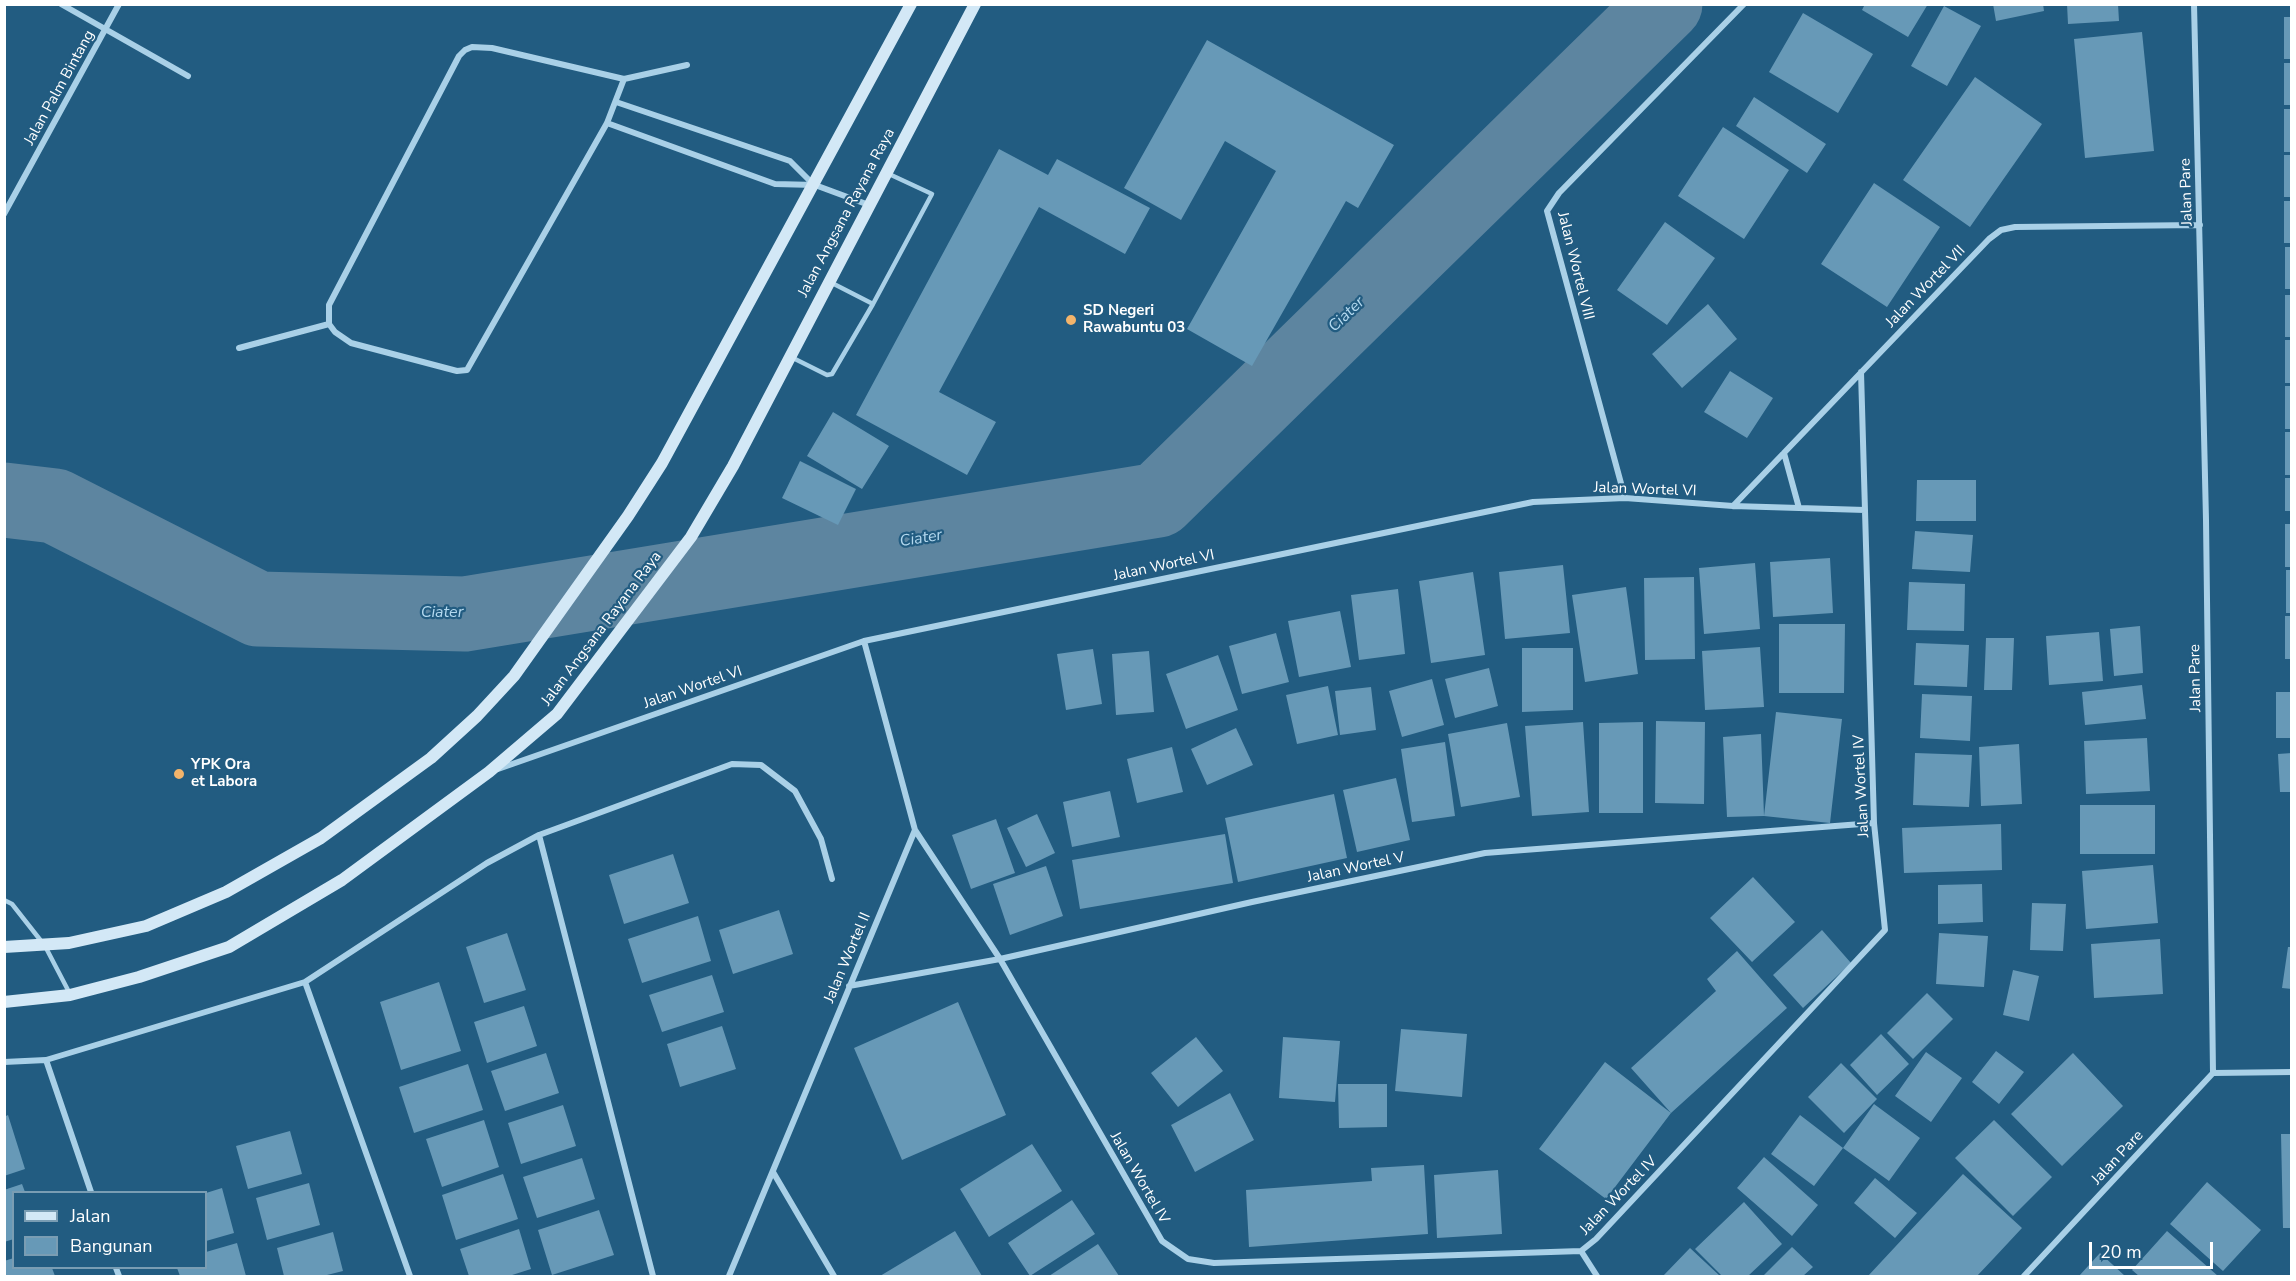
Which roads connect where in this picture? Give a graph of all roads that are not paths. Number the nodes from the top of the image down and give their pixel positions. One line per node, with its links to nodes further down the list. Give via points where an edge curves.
1 (61, 4): 7 (street)
2 (119, 4): 7 (street, Jalan Palm Bintang)
3 (911, 4): 14 (street)
4 (975, 4): 13 (street, Jalan Angsana Rayana Raya)
5 (1744, 4): 25 (street, Jalan Wortel VIII, via 1559,193 1547,211)
6 (2194, 4): 17 (street, Jalan Pare)
7 (105, 30): 9 (street); 16 (street, Jalan Palm Bintang)
8 (687, 64): 10 (street)
9 (188, 76)
10 (624, 79): 11 (street); 20 (street, via 492,48 465,50 329,305)
11 (616, 102): 12 (street); 14 (street, via 790,161)
12 (607, 123): 14 (street, via 775,184); 20 (street, via 467,370 457,371 351,343)
13 (885, 173): 15 (street, Jalan Angsana Rayana Raya); 19 (lane, via 932,194)
14 (815, 185): 15 (street); 36 (street, via 662,464 514,676 477,716 431,758 321,838 226,892 146,926)
15 (869, 205): 18 (street, Jalan Angsana Rayana Raya)
16 (4, 214)
17 (2200, 225): 23 (street, Jalan Wortel VII, via 2015,226 2001,230); 46 (street, Jalan Pare)
18 (829, 281): 19 (lane); 22 (street, Jalan Angsana Rayana Raya)
19 (873, 304): 22 (lane, via 832,374)
20 (329, 324): 21 (street)
21 (239, 348)
22 (788, 355): 30 (street, Jalan Angsana Rayana Raya, via 733,465 691,537 569,699 532,738)
23 (1861, 372): 24 (street, Jalan Wortel VII); 28 (street, Jalan Wortel IV)
24 (1784, 453): 26 (street, Jalan Wortel VII); 27 (street)
25 (1624, 498): 26 (street, Jalan Wortel VI); 29 (street, Jalan Wortel VI, via 1533,502)
26 (1733, 506): 27 (street, Jalan Wortel VI)
27 (1799, 508): 28 (street, Jalan Wortel VI)
28 (1865, 510): 31 (street, Jalan Wortel IV)
29 (864, 641): 30 (street, Jalan Wortel VI); 32 (street)
30 (489, 772): 41 (street, Jalan Angsana Rayana Raya, via 342,880 229,947)
31 (1874, 823): 38 (street, Jalan Wortel V, via 1485,853); 49 (street, Jalan Wortel IV, via 1886,924 1881,938)
32 (915, 830): 38 (street, Jalan Wortel IV); 40 (street, Jalan Wortel II)
33 (539, 835): 34 (street, via 732,764 761,765 795,791 821,839); 39 (street, via 487,863); 51 (street)
34 (832, 879)
35 (4, 900): 36 (lane, via 12,904)
36 (45, 946): 37 (street); 41 (lane)
37 (4, 948)
38 (1000, 959): 40 (street, Jalan Wortel V); 49 (street, Jalan Wortel IV, via 1162,1241 1188,1258 1214,1263)
39 (305, 982): 43 (street); 50 (street)
40 (849, 986): 47 (street, Jalan Wortel II)
41 (70, 995): 42 (street, Jalan Angsana Rayana Raya)
42 (4, 1002)
43 (46, 1060): 44 (street); 48 (street)
44 (4, 1062)
45 (2292, 1072): 46 (street)
46 (2213, 1073): 55 (street, Jalan Pare)
47 (773, 1172): 52 (street, Jalan Wortel II); 53 (street)
48 (91, 1191)
49 (1581, 1251): 54 (street)
50 (410, 1276)
51 (653, 1276)
52 (729, 1276)
53 (834, 1276)
54 (1597, 1276)
55 (2024, 1276)

